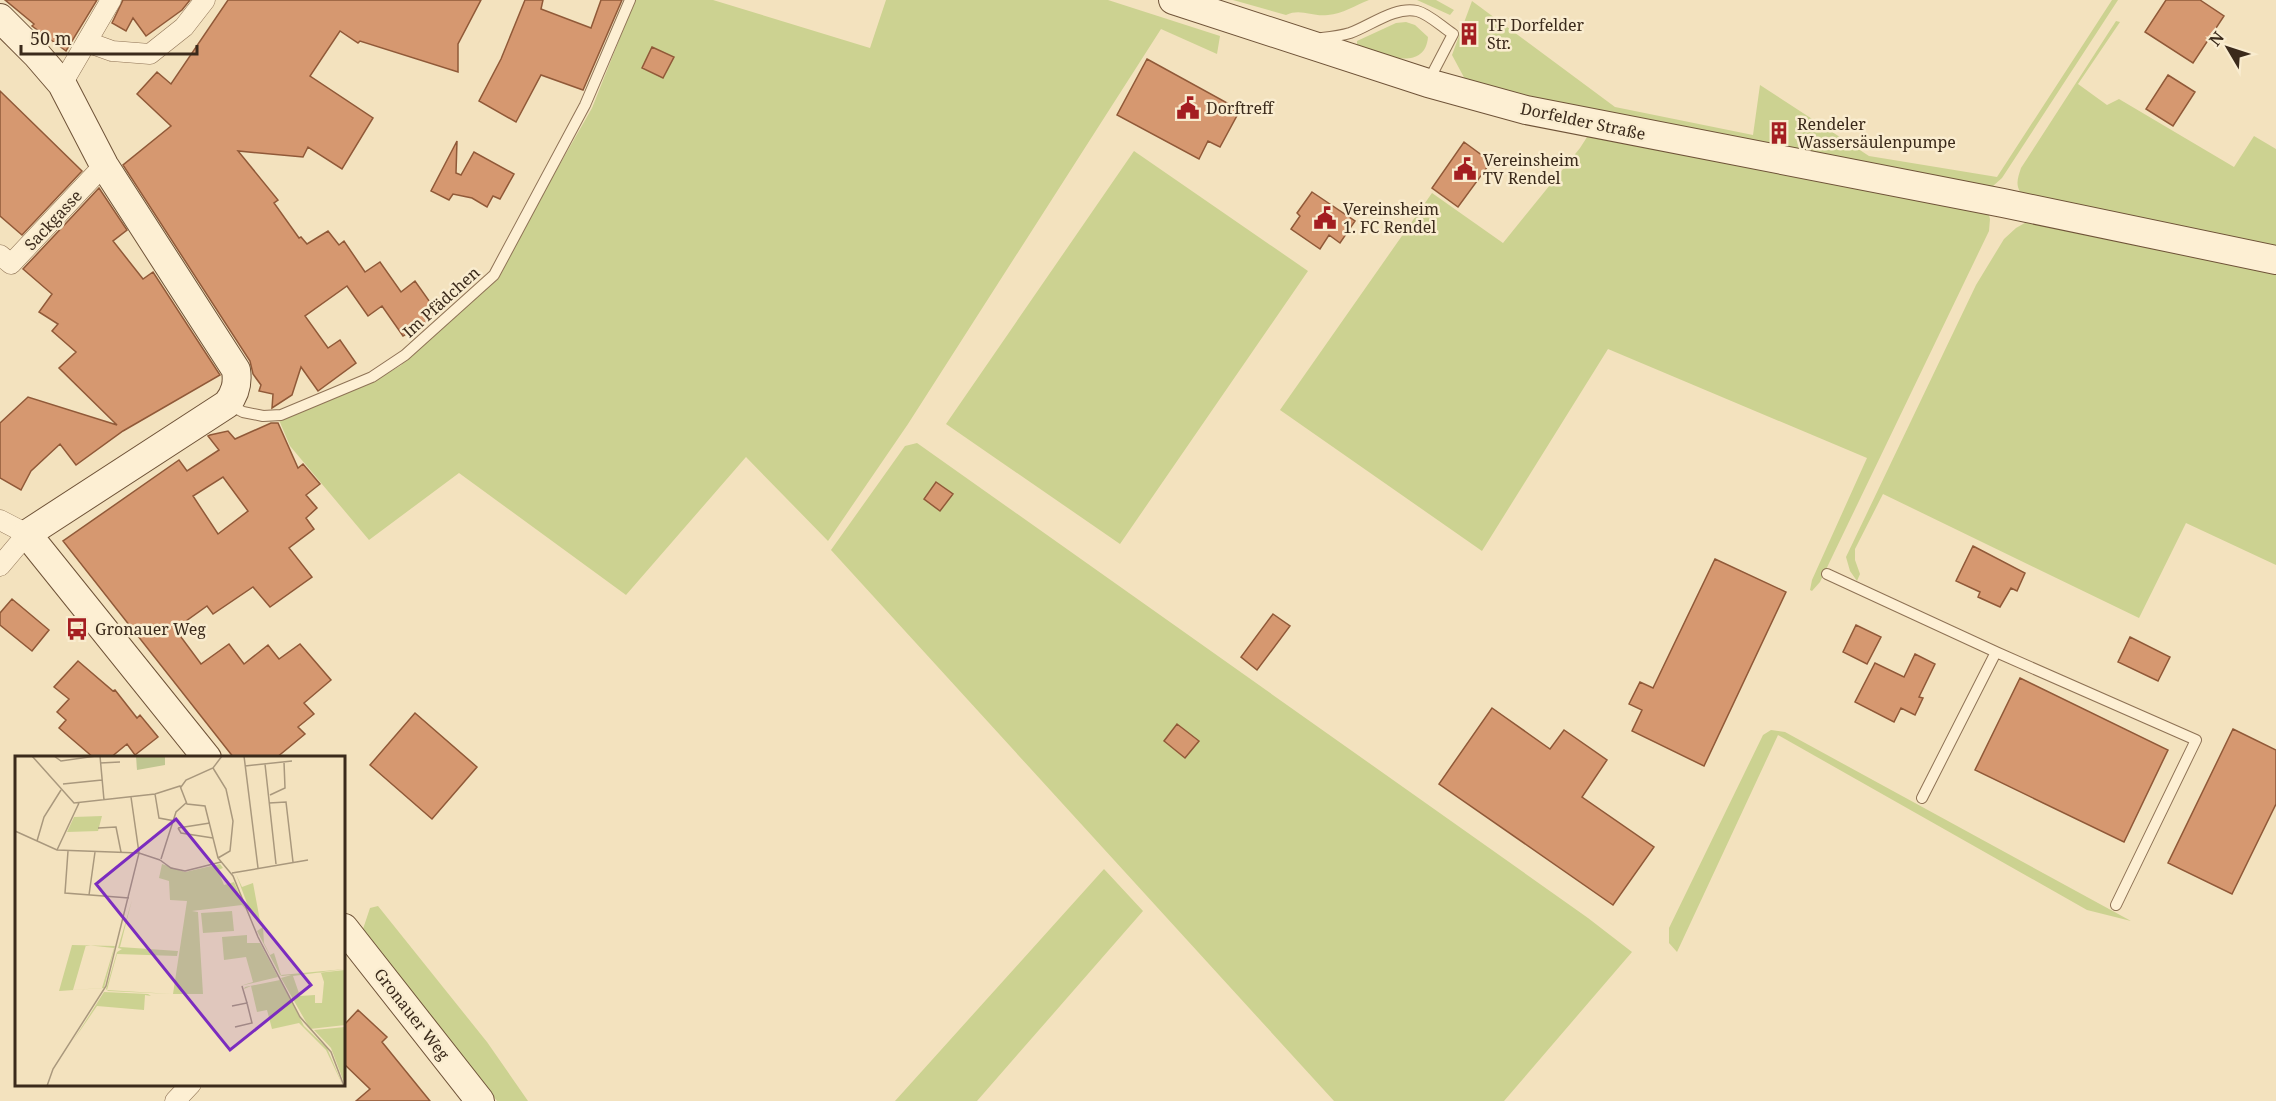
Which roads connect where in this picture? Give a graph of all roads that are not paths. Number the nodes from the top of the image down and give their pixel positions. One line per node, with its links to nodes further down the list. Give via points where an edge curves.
1 (111, 0): 7 (street)
2 (205, 0): 7 (street, via 184,27 150,54 112,51)
3 (630, 0): 13 (lane, Im Pfädchen, via 585,105 494,275 405,355 372,377 281,415 263,417)
4 (1173, 0): 6 (street, Dorfelder Straße)
5 (2, 25): 9 (street, via 37,55)
6 (1299, 39): 8 (street, Dorfelder Straße); 8 (lane, via 1335,37 1395,13 1418,11 1453,34)
7 (87, 42): 9 (street)
8 (1428, 83): 12 (street, Dorfelder Straße, via 1537,112)
9 (62, 84): 10 (street)
10 (104, 165): 11 (street, Sackgasse, via 11,264); 13 (street, via 236,370 234,395)
11 (0, 255)
12 (2276, 260)
13 (228, 404): 15 (street)
14 (0, 520): 15 (street)
15 (27, 534): 16 (street); 19 (street)
16 (0, 566)
17 (1827, 574): 18 (lane)
18 (1996, 652): 20 (lane); 21 (lane, via 2196,740)
19 (205, 756)
20 (1922, 798)
21 (2116, 905)
22 (345, 929): 25 (street, Gronauer Weg)
23 (188, 1086): 24 (street)
24 (175, 1101)
25 (480, 1101)

